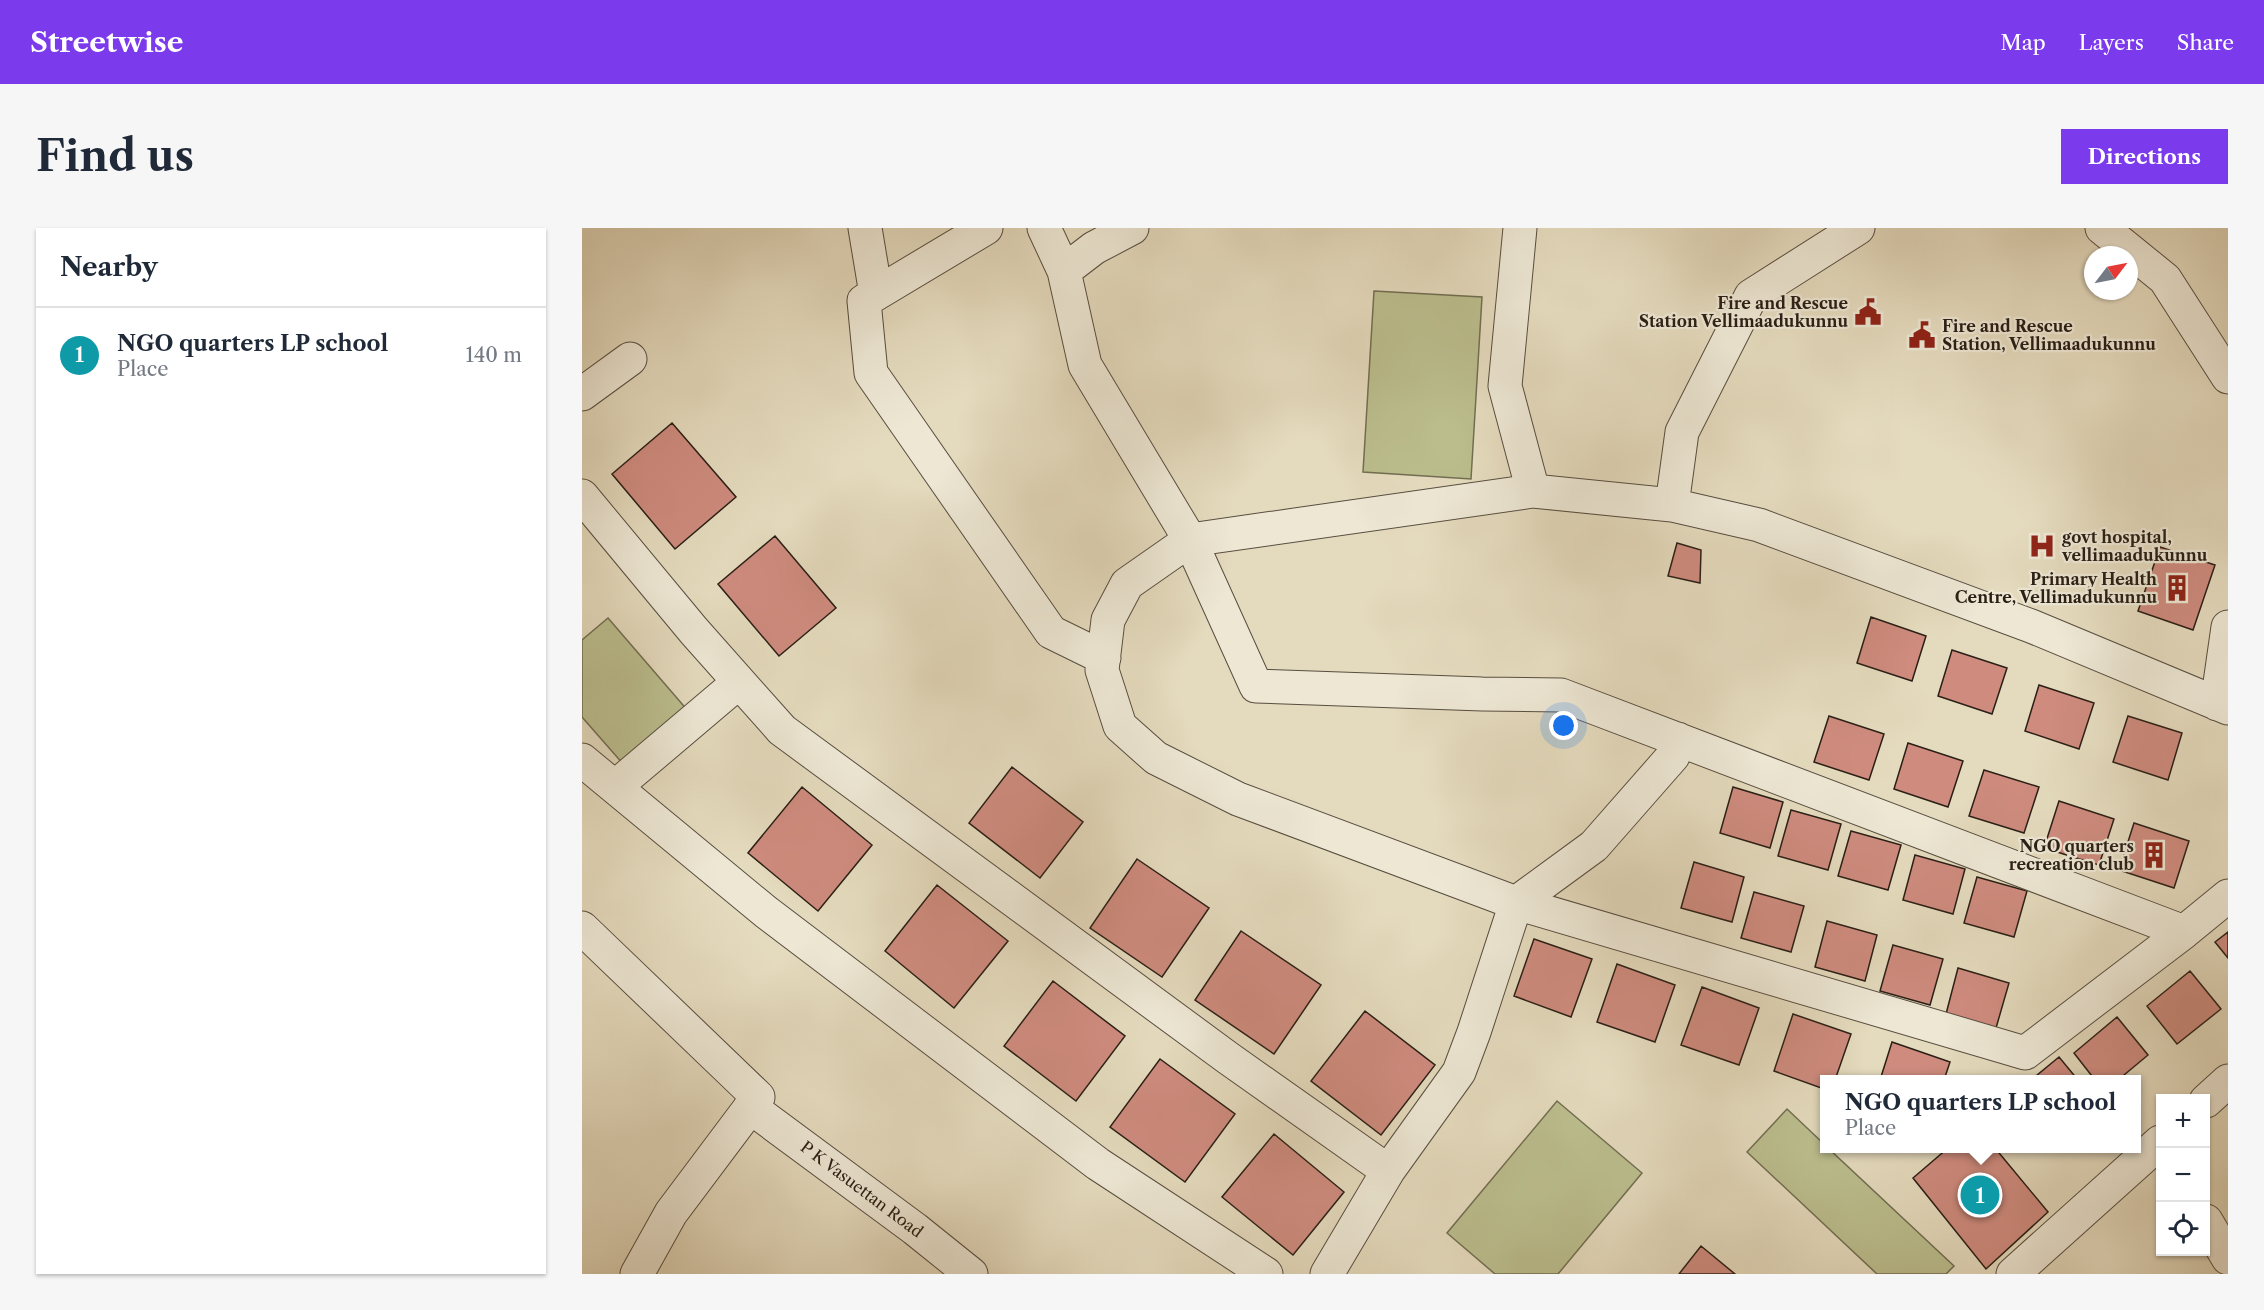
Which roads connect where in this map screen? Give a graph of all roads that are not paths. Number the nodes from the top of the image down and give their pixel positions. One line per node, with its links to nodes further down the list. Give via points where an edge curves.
1 (865, 228): 9 (street)
2 (986, 228): 9 (street)
3 (1044, 228): 8 (street)
4 (1132, 228): 8 (street)
5 (1520, 228): 13 (street, via 1505,386)
6 (1858, 228): 15 (street, via 1751,296 1682,432)
7 (2102, 228): 11 (street, via 2165,279)
8 (1064, 271): 16 (street, via 1085,365)
9 (876, 294): 18 (street, via 864,301 871,373 1051,632)
10 (630, 359): 12 (street)
11 (2228, 377)
12 (582, 394)
13 (1533, 491): 15 (street); 16 (street)
14 (582, 496): 19 (street)
15 (1672, 505): 20 (street, via 1759,525 2031,626)
16 (1190, 540): 18 (street, via 1127,584 1108,620); 21 (street, via 1256,686 1562,695)
17 (2228, 627): 20 (street)
18 (1104, 658): 25 (street, via 1102,670 1120,726 1156,758 1238,799)
19 (739, 682): 23 (street); 32 (street, via 791,737)
20 (2223, 706)
21 (1678, 739): 25 (street, via 1673,756 1594,846); 27 (street)
22 (582, 760): 23 (street)
23 (615, 787): 37 (street, via 766,912 1098,1164)
24 (2228, 896): 27 (street)
25 (1516, 903): 27 (street, via 2025,1053); 32 (street, via 1459,1072)
26 (582, 928): 30 (street, via 758,1097)
27 (2184, 932)
28 (2228, 1081): 29 (street)
29 (2210, 1097)
30 (750, 1107): 35 (street, via 671,1213); 36 (street, P K Vasuettan Road)
31 (2157, 1148): 39 (street)
32 (1388, 1171): 38 (street)
33 (2210, 1229): 34 (street)
34 (2228, 1258)
35 (637, 1274)
36 (971, 1274)
37 (1266, 1274)
38 (1327, 1274)
39 (2013, 1274)

